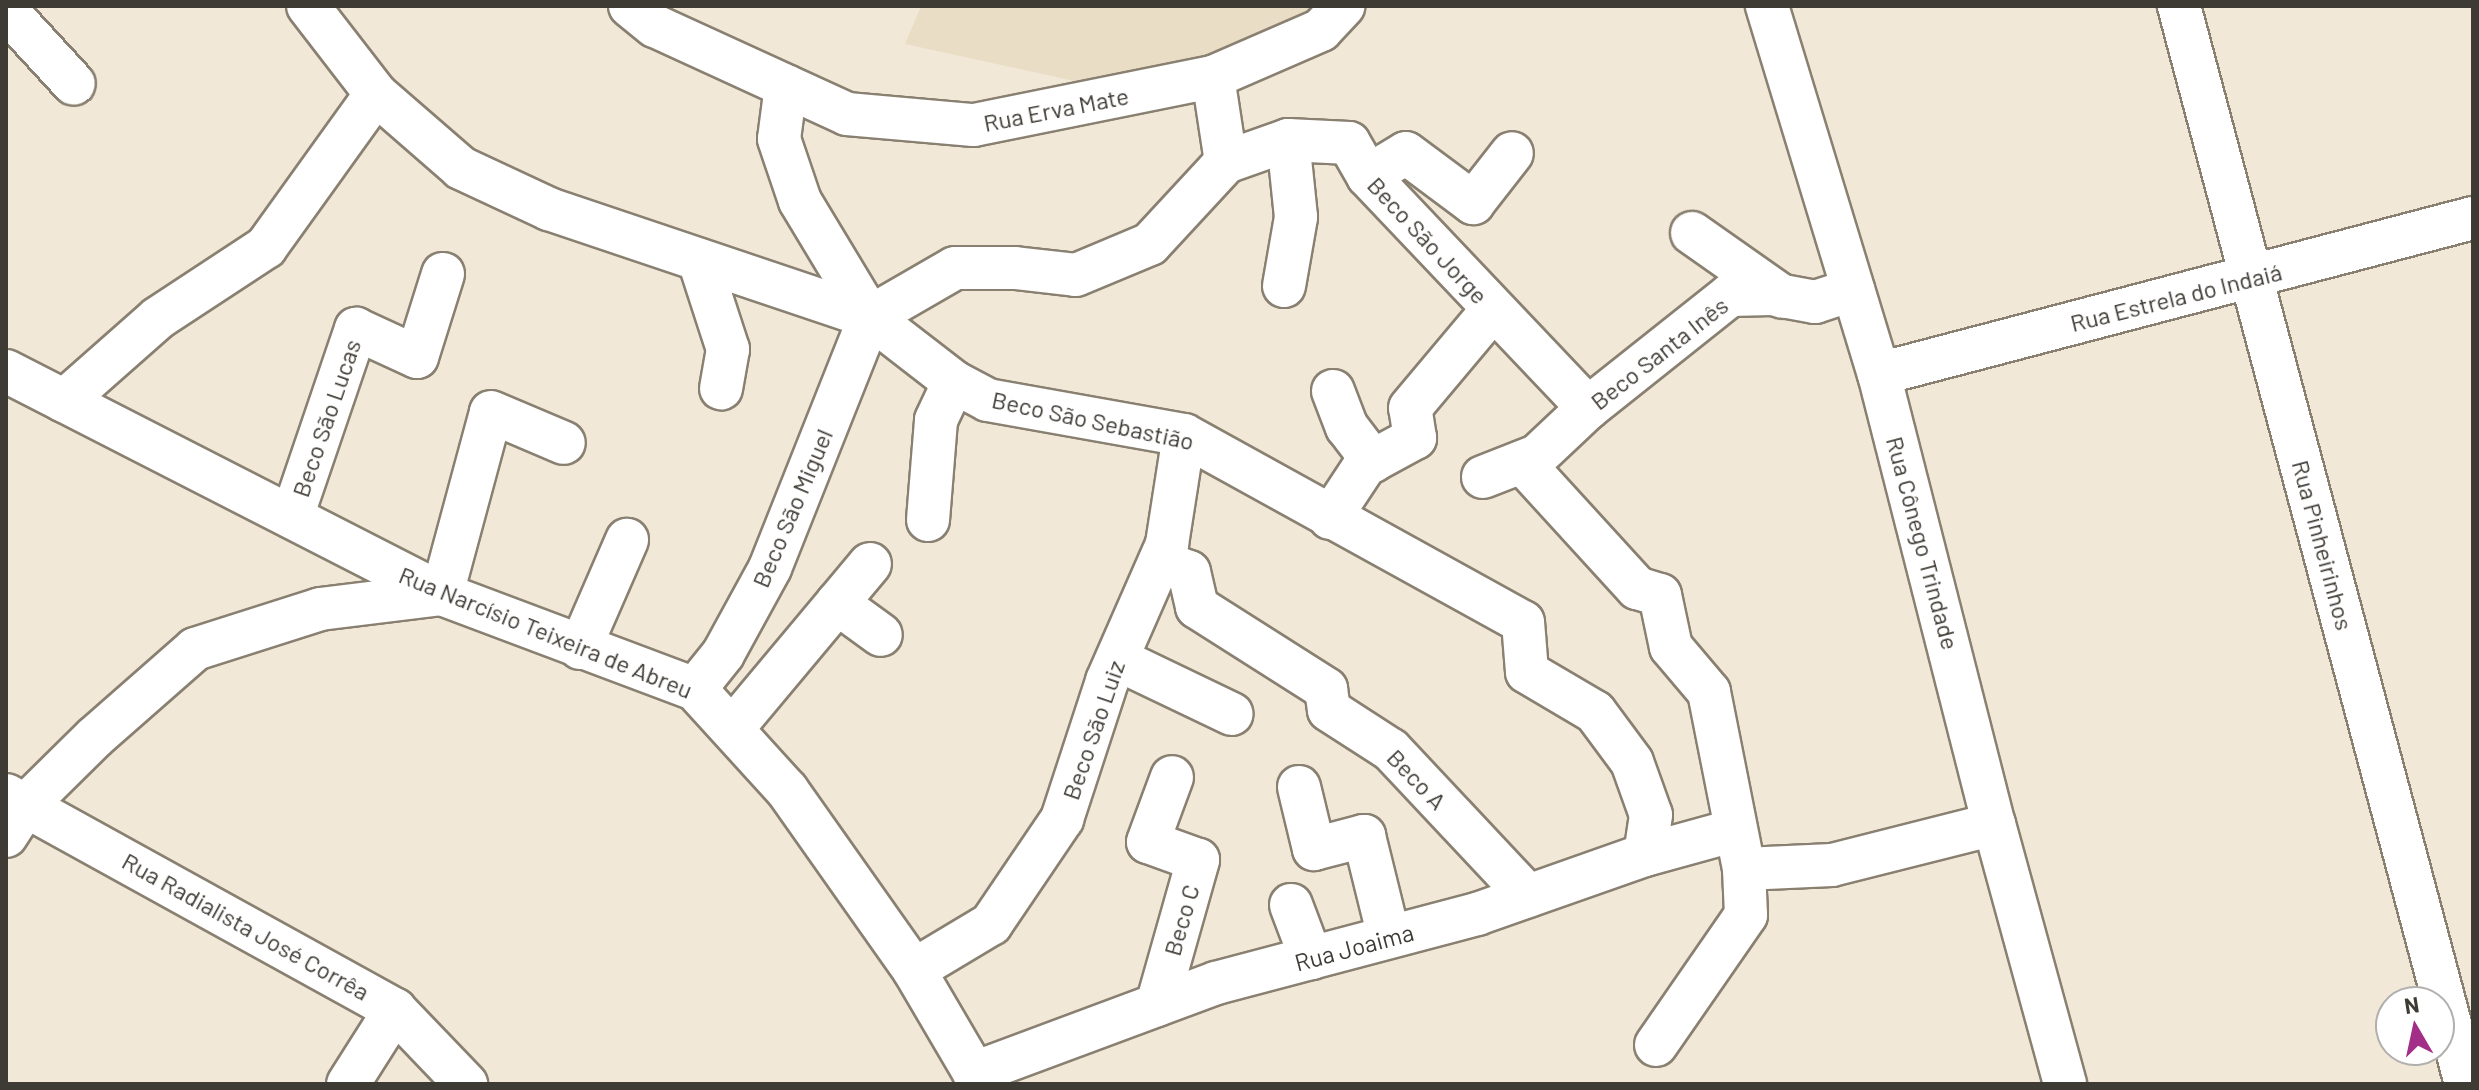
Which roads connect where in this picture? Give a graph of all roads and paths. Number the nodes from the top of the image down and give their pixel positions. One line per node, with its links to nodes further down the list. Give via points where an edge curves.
1 (308, 6): 10 (street, Beco São Sebastião)
2 (630, 6): 9 (street, Rua Erva Mate, via 655,26)
3 (1343, 6): 7 (street, Rua Erva Mate, via 1321,30)
4 (1767, 6): 21 (street, Rua Cônego Trindade)
5 (2179, 6): 19 (street, Rua Pinheirinhos)
6 (6, 10): 8 (street)
7 (1213, 77): 9 (street, Rua Erva Mate, via 974,125 847,114); 13 (street)
8 (74, 84)
9 (786, 86): 24 (street, via 779,139 800,201)
10 (376, 94): 17 (street, Beco São Sebastião, via 461,168 549,209); 30 (street, via 266,247 158,318)
11 (1288, 140): 13 (street, Beco São Jorge); 14 (street, Beco São Jorge, via 1349,143); 20 (street, via 1296,217)
12 (1512, 153): 14 (street, via 1473,203 1406,153)
13 (1226, 162): 24 (street, Beco São Jorge, via 1150,244 1076,275 955,268)
14 (1368, 176): 23 (street, Beco São Jorge)
15 (2473, 218): 19 (street, Rua Estrela do Indaiá)
16 (1692, 233): 22 (street)
17 (699, 260): 24 (street, Beco São Sebastião); 28 (street, via 728,349)
18 (443, 274): 37 (street, Beco São Lucas, via 417,357 356,329)
19 (2252, 278): 26 (street, Rua Estrela do Indaiá); 69 (street, Rua Pinheirinhos)
20 (1284, 286)
21 (1853, 290): 22 (street, Beco Santa Inês, via 1815,302); 26 (street, Rua Cônego Trindade)
22 (1783, 297): 31 (street, Beco Santa Inês, via 1730,295)
23 (1493, 309): 31 (street, Beco São Jorge); 34 (street, via 1410,408 1415,438)
24 (870, 317): 27 (street, Beco São Sebastião); 48 (street, Beco São Miguel, via 770,568 723,654)
25 (6, 371): 30 (street, Rua Narcísio Teixeira de Abreu)
26 (1879, 374): 54 (street, Rua Cônego Trindade)
27 (954, 382): 32 (street, Beco São Sebastião, via 988,400); 39 (street, via 936,420)
28 (721, 388)
29 (1333, 391): 34 (street, via 1347,427)
30 (64, 401): 37 (street, Rua Narcísio Teixeira de Abreu)
31 (1588, 408): 35 (street, Beco Santa Inês, via 1537,456)
32 (1184, 435): 38 (street, Beco São Sebastião); 41 (street, Beco São Luiz)
33 (564, 443): 43 (street, via 491,412)
34 (1373, 461): 38 (street)
35 (1522, 462): 36 (street, Beco Santa Inês); 55 (street, via 1637,588 1660,595 1671,647 1709,692)
36 (1483, 477)
37 (292, 517): 43 (street, Rua Narcísio Teixeira de Abreu)
38 (1330, 518): 56 (street, Beco São Sebastião, via 1523,622 1527,672 1595,712 1632,762 1651,815)
39 (928, 520)
40 (627, 540): 46 (street)
41 (1160, 561): 47 (street, Beco São Luiz); 57 (street, Beco A, via 1189,572 1197,607 1326,689 1329,710 1391,750)
42 (870, 564): 44 (street)
43 (442, 594): 46 (street, Rua Narcísio Teixeira de Abreu); 53 (street, via 320,609 195,649)
44 (837, 603): 45 (street); 50 (street)
45 (881, 635)
46 (580, 648): 48 (street, Rua Narcísio Teixeira de Abreu)
47 (1117, 659): 49 (street); 61 (street, Beco São Luiz, via 1062,819 991,924)
48 (695, 689): 50 (street, Rua Narcísio Teixeira de Abreu)
49 (1232, 714)
50 (732, 729): 61 (street, Rua Narcísio Teixeira de Abreu, via 787,790)
51 (1172, 777): 62 (street, Beco C, via 1148,842 1198,860)
52 (1299, 787): 59 (street, via 1314,849 1364,836)
53 (13, 811): 63 (street, Rua Radialista José Corrêa)
54 (1994, 824): 55 (street, Rua Joaima, via 1832,865); 68 (street, Rua Cônego Trindade)
55 (1740, 850): 56 (street, Rua Joaima); 64 (street, via 1746,915)
56 (1645, 855): 57 (street, Rua Joaima)
57 (1528, 896): 59 (street, Rua Joaima)
58 (1291, 905): 60 (street)
59 (1389, 937): 60 (street, Rua Joaima)
60 (1311, 958): 62 (street, Rua Joaima)
61 (914, 970): 65 (street, Rua Narcísio Teixeira de Abreu)
62 (1157, 1005): 65 (street, Rua Joaima)
63 (395, 1010): 66 (street); 67 (street, Rua Radialista José Corrêa)
64 (1656, 1045)
65 (978, 1079)
66 (348, 1084)
67 (466, 1084)
68 (2065, 1084)
69 (2466, 1084)

